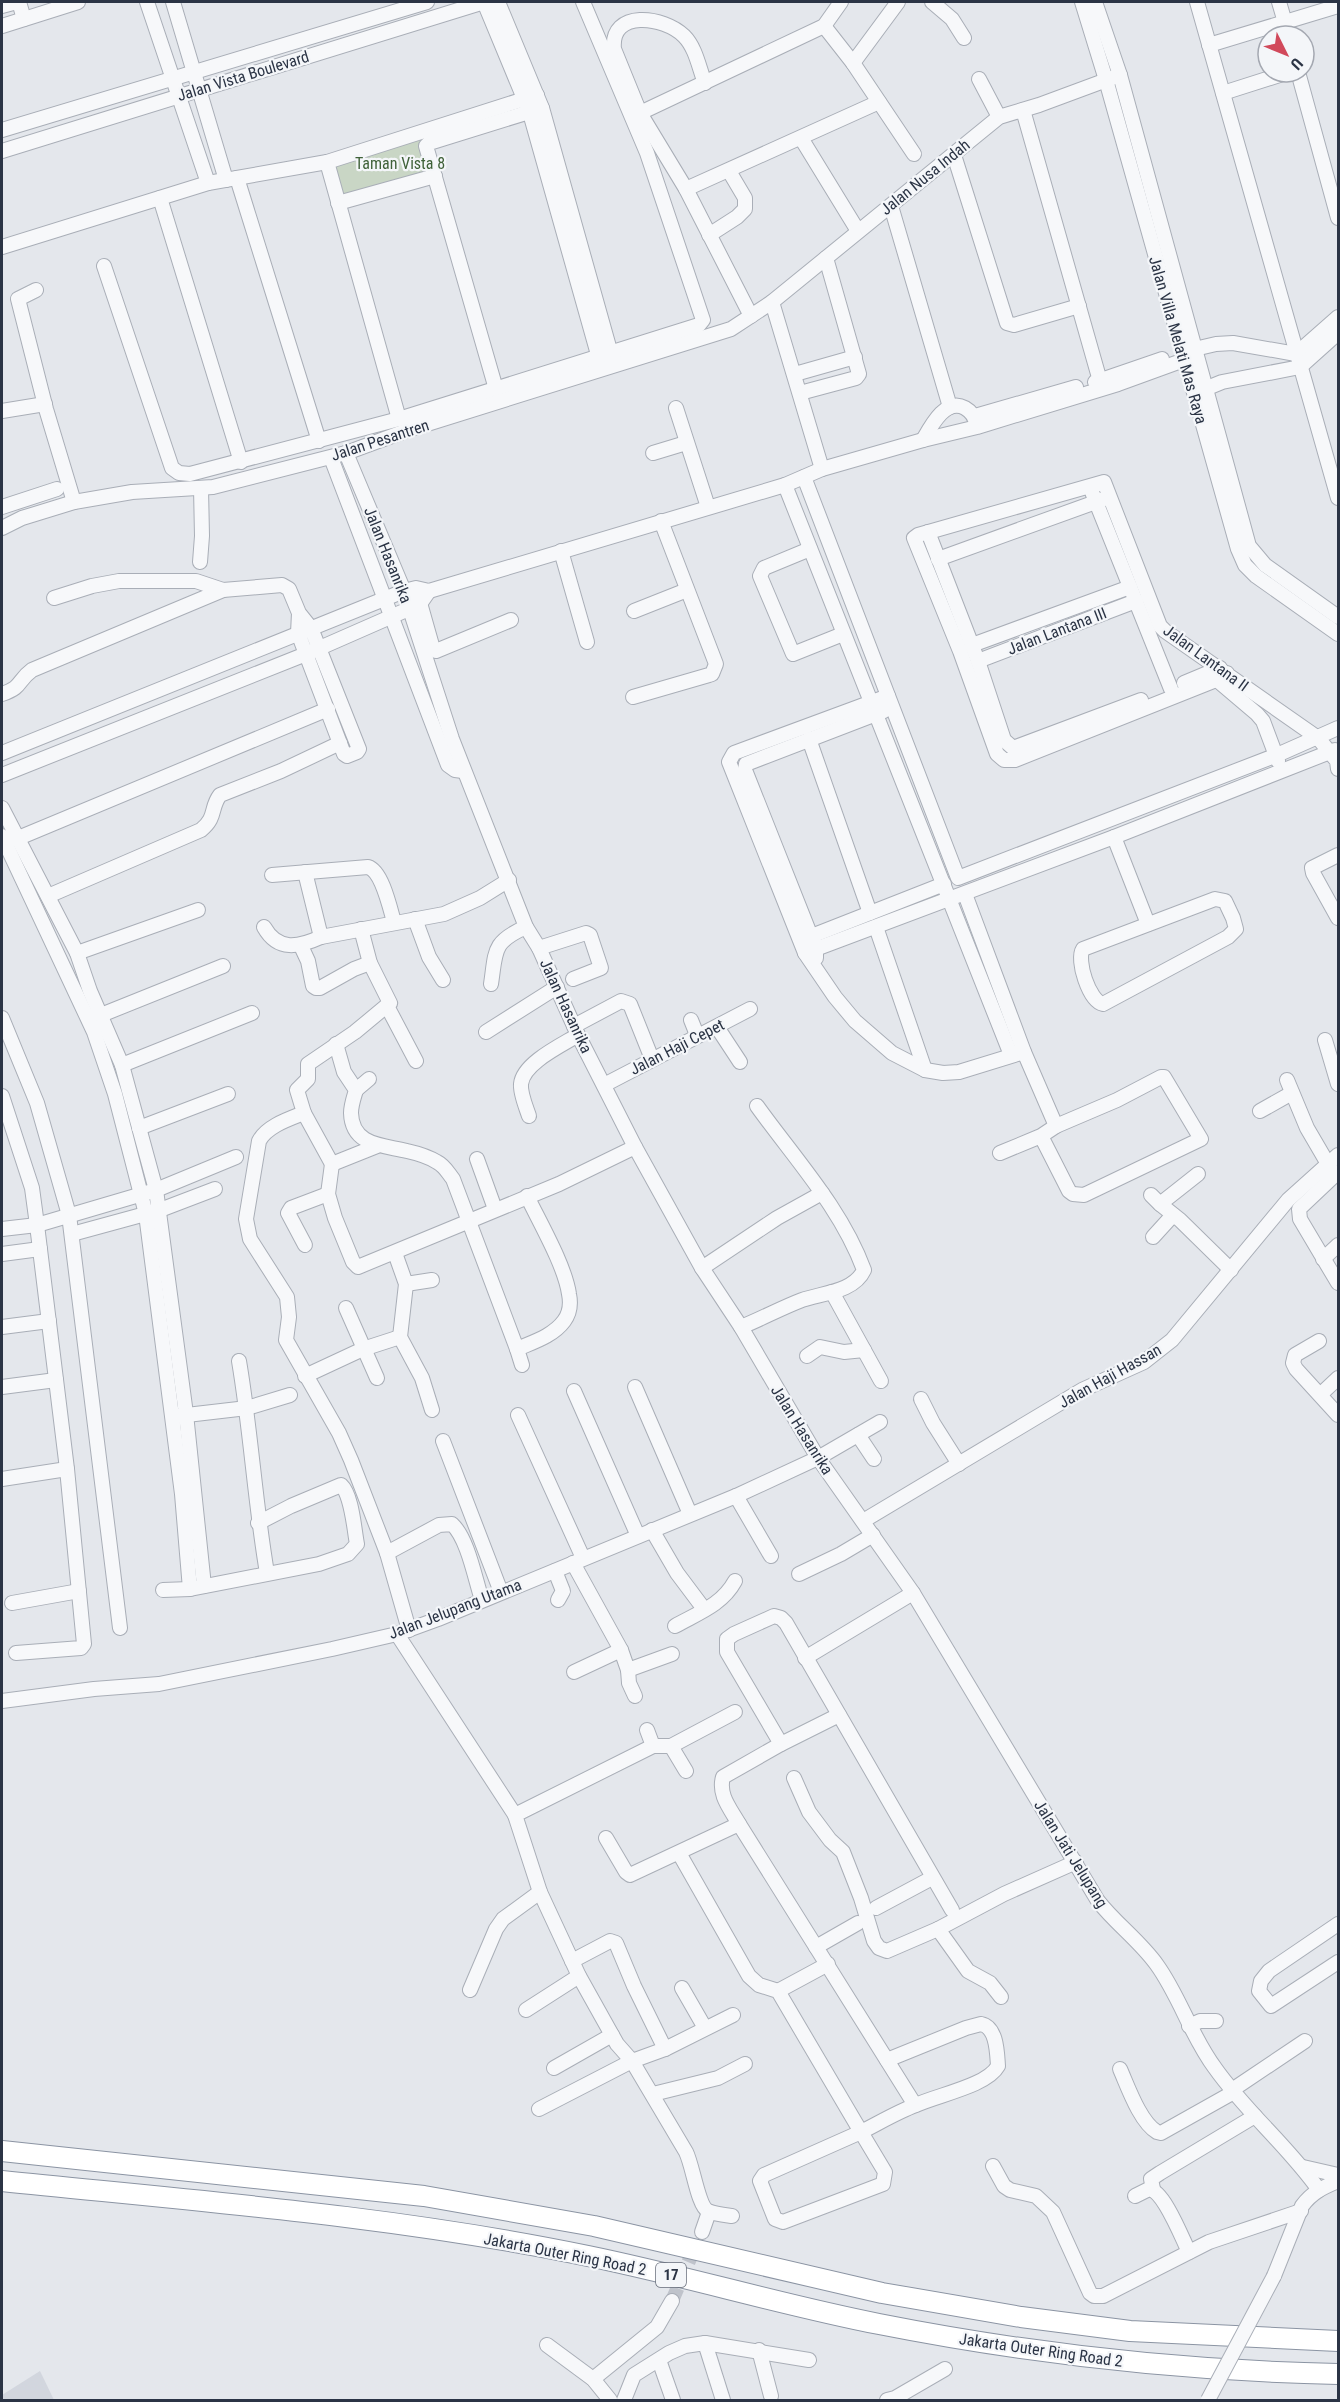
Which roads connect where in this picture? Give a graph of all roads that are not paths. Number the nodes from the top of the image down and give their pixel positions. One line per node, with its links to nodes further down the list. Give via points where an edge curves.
1 (18, 2): 16 (street); 18 (street)
2 (78, 2): 18 (street)
3 (147, 2): 30 (street)
4 (173, 2): 27 (street)
5 (427, 2): 27 (street, Jalan Vista Boulevard)
6 (484, 2): 34 (street, Jalan Vista Boulevard); 38 (street)
7 (498, 2): 38 (street)
8 (584, 2): 69 (street, via 647,153 703,320 699,325)
9 (841, 2): 22 (street)
10 (898, 2): 26 (street)
11 (932, 2): 24 (street)
12 (1082, 2): 28 (street, Jalan Villa Melati Mas Raya)
13 (1095, 2): 28 (street, Jalan Villa Melati Mas Raya)
14 (1197, 2): 25 (street)
15 (1279, 2): 19 (street)
16 (2, 6)
17 (1338, 6): 20 (street)
18 (24, 18): 21 (street)
19 (1285, 24)
20 (1300, 24)
21 (2, 26)
22 (824, 26): 26 (street); 32 (street)
23 (1256, 36): 25 (street)
24 (964, 38)
25 (1209, 45): 35 (street)
26 (853, 63): 37 (street)
27 (193, 73): 30 (street, Jalan Vista Boulevard); 34 (street)
28 (1113, 78): 39 (street, Jalan Nusa Indah); 68 (street, Jalan Villa Melati Mas Raya)
29 (979, 79): 41 (street)
30 (172, 80): 36 (street); 42 (street, Jalan Vista Boulevard)
31 (1256, 82): 35 (street)
32 (705, 83): 40 (street); 40 (street, via 691,43 683,34 652,19 619,27 613,38 614,49)
33 (1301, 84): 56 (street)
34 (198, 89): 36 (street, Jalan Vista Boulevard); 50 (street)
35 (1223, 93): 71 (street)
36 (178, 96): 44 (street, Jalan Vista Boulevard); 51 (street)
37 (879, 102): 43 (street); 45 (street)
38 (534, 104): 47 (street); 49 (street, via 427,144); 69 (street)
39 (1023, 110): 41 (street, Jalan Nusa Indah); 64 (street)
40 (640, 114): 52 (street)
41 (999, 117): 46 (street, Jalan Nusa Indah)
42 (2, 130)
43 (801, 138): 48 (street); 57 (street)
44 (2, 151)
45 (914, 154)
46 (954, 154): 55 (street, Jalan Nusa Indah); 64 (street, via 1007,323 1014,325)
47 (327, 162): 50 (street); 54 (street)
48 (729, 171): 52 (street); 58 (street, via 745,198 746,209)
49 (435, 176): 54 (street); 75 (street)
50 (232, 179): 51 (street); 85 (street)
51 (207, 183): 53 (street)
52 (686, 189): 58 (street)
53 (160, 198): 59 (street); 89 (street)
54 (338, 203): 82 (street)
55 (891, 206): 57 (street, Jalan Nusa Indah); 79 (street)
56 (1338, 218)
57 (858, 231): 60 (street, Jalan Nusa Indah)
58 (709, 235): 66 (street)
59 (2, 247)
60 (826, 258): 63 (street, Jalan Nusa Indah); 70 (street)
61 (104, 266): 89 (street, via 172,468 190,474)
62 (36, 290): 78 (street, via 18,299)
63 (772, 302): 66 (street, Jalan Nusa Indah); 72 (street)
64 (1079, 306): 73 (street)
65 (1338, 317): 71 (street)
66 (745, 320): 87 (street, Jalan Pesantren, via 731,329)
67 (1338, 333): 71 (street)
68 (1189, 354): 71 (street, via 1233,343); 73 (street); 74 (street, Jalan Villa Melati Mas Raya); 77 (street, Jalan Villa Melati Mas Raya)
69 (605, 356): 75 (street)
70 (855, 357): 72 (street); 76 (street, via 859,374 856,378)
71 (1298, 360): 74 (street); 97 (street)
72 (795, 374): 76 (street)
73 (1101, 384): 83 (street)
74 (1207, 388): 77 (street); 109 (street, Jalan Villa Melati Mas Raya)
75 (496, 389): 82 (street)
76 (800, 393): 91 (street)
77 (1193, 394): 109 (street, Jalan Villa Melati Mas Raya, via 1238,549 1245,565)
78 (45, 404): 81 (street); 99 (street)
79 (950, 407): 83 (street, via 965,408); 84 (street)
80 (676, 408): 86 (street)
81 (2, 411)
82 (399, 419): 85 (street)
83 (976, 422): 84 (street)
84 (923, 440): 91 (street)
85 (319, 441): 89 (street)
86 (686, 443): 88 (street); 101 (street)
87 (346, 453): 95 (street, Jalan Pesantren); 112 (street, Jalan Hasanrika)
88 (653, 453)
89 (241, 462)
90 (333, 464): 115 (street)
91 (822, 469): 92 (street)
92 (804, 477): 93 (street); 134 (street)
93 (785, 485): 101 (street); 105 (street)
94 (1090, 487): 98 (street, Jalan Lantana II); 98 (street, Jalan Lantana II, via 1104,483); 104 (street)
95 (201, 488): 99 (street, Jalan Pesantren, via 132,492); 108 (street)
96 (57, 489): 100 (street)
97 (1338, 498)
98 (1103, 500): 107 (street); 110 (street, Jalan Lantana II); 130 (street, Jalan Lantana II, via 1160,626)
99 (74, 502): 103 (street, Jalan Pesantren)
100 (2, 507)
101 (708, 507): 102 (street)
102 (661, 521): 106 (street); 113 (street)
103 (2, 528)
104 (928, 532): 107 (street); 146 (street, via 914,538 997,754)
105 (810, 549): 123 (street); 123 (street, via 764,568 760,576 793,654)
106 (561, 551): 112 (street); 125 (street)
107 (938, 559): 126 (street)
108 (200, 562)
109 (1260, 571): 120 (street, Jalan Villa Melati Mas Raya); 124 (street, Jalan Villa Melati Mas Raya)
110 (1130, 587): 116 (street, Jalan Lantana II); 126 (street, Jalan Lantana III)
111 (223, 590): 114 (street, via 196,581 119,581); 122 (street, via 282,585 289,589); 132 (street, via 32,670 16,689)
112 (416, 590): 115 (street); 117 (street, Jalan Hasanrika); 117 (street)
113 (687, 590): 118 (street); 133 (street, via 715,669 709,675)
114 (54, 598)
115 (385, 600): 119 (street); 122 (street)
116 (1136, 601): 129 (street, Jalan Lantana III); 131 (street, Jalan Lantana II)
117 (414, 606): 119 (street); 121 (street, via 436,651); 148 (street, Jalan Hasanrika)
118 (634, 611)
119 (392, 615): 127 (street); 148 (street, via 448,765)
120 (1338, 617)
121 (511, 620)
122 (305, 631): 127 (street); 128 (street); 142 (street)
123 (843, 634): 135 (street)
124 (1338, 634)
125 (587, 642)
126 (972, 645): 129 (street)
127 (319, 648): 128 (street); 140 (street, via 359,750 347,756)
128 (306, 654): 136 (street); 150 (street)
129 (978, 661): 141 (street, via 1004,740)
130 (1218, 673): 131 (street); 138 (street, Jalan Lantana II); 143 (street, Jalan Lantana II, via 1263,721); 146 (street, via 1015,760)
131 (1171, 689): 141 (street)
132 (2, 694)
133 (633, 697)
134 (890, 701): 135 (street); 154 (street, via 958,878)
135 (873, 708): 139 (street); 144 (street); 160 (street)
136 (328, 709): 140 (street); 152 (street)
137 (1338, 728): 138 (street)
138 (1318, 738): 143 (street); 145 (street, Jalan Lantana II)
139 (808, 739): 147 (street); 165 (street)
140 (340, 743): 162 (street, via 220,795 214,816 201,830)
141 (1013, 748): 146 (street)
142 (2, 753)
143 (1277, 754): 149 (street, Jalan Lantana II); 154 (street)
144 (731, 756): 147 (street); 175 (street, via 729,762)
145 (1336, 759): 149 (street)
146 (1004, 760)
147 (746, 764): 175 (street)
148 (463, 771): 159 (street, Jalan Hasanrika)
149 (1280, 772): 153 (street)
150 (2, 775)
151 (2, 808): 152 (street)
152 (9, 837): 162 (street); 185 (street)
153 (1114, 837): 156 (street); 169 (street)
154 (1030, 850): 156 (street)
155 (1338, 855): 166 (street, via 1312,868)
156 (1036, 867): 161 (street)
157 (305, 872): 158 (street); 168 (street, via 374,868); 174 (street)
158 (272, 875)
159 (509, 880): 167 (street, via 444,914); 171 (street, Jalan Hasanrika)
160 (944, 884): 163 (street); 165 (street)
161 (965, 894): 163 (street); 198 (street)
162 (48, 897): 178 (street)
163 (950, 900): 172 (street); 198 (street)
164 (198, 910): 178 (street)
165 (870, 913): 175 (street)
166 (1338, 918)
167 (415, 919): 168 (street); 182 (street, via 429,957)
168 (394, 922): 173 (street)
169 (1148, 924): 169 (street, via 1081,951 1084,979 1099,1003 1228,937 1236,929 1229,907 1221,899)
170 (264, 927): 176 (street, via 279,943)
171 (526, 927): 177 (street, Jalan Hasanrika); 183 (street, via 507,935 500,944 493,960)
172 (876, 927): 175 (street); 203 (street)
173 (361, 929): 174 (street); 179 (street)
174 (321, 937): 176 (street)
175 (808, 945): 203 (street, via 815,966 855,1021 892,1053)
176 (301, 946): 179 (street, via 316,988)
177 (539, 948): 181 (street, via 590,935 601,968); 184 (street, Jalan Hasanrika)
178 (77, 953): 185 (street)
179 (370, 963): 186 (street, via 390,1003)
180 (223, 966): 189 (street)
181 (573, 979)
182 (443, 980)
183 (491, 984)
184 (556, 987): 193 (street, Jalan Hasanrika); 194 (street)
185 (84, 993): 189 (street); 228 (street)
186 (387, 1006): 197 (street); 200 (street)
187 (750, 1009): 192 (street, Jalan Haji Cepet)
188 (252, 1013): 202 (street)
189 (101, 1015): 202 (street)
190 (2, 1018): 235 (street, via 37,1103)
191 (691, 1020): 195 (street)
192 (717, 1027): 195 (street, Jalan Haji Cepet); 201 (street)
193 (576, 1030): 199 (street, via 621,1001 626,1002); 206 (street, Jalan Hasanrika); 213 (street, via 534,1063 524,1076 521,1083)
194 (486, 1032)
195 (697, 1035): 199 (street, Jalan Haji Cepet)
196 (1325, 1040): 205 (street)
197 (336, 1044): 207 (street, via 344,1072); 212 (street, via 308,1064 308,1079 297,1088)
198 (1018, 1053): 203 (street, via 959,1072); 214 (street)
199 (652, 1059): 206 (street, Jalan Haji Cepet)
200 (416, 1060)
201 (740, 1062)
202 (122, 1065): 215 (street)
203 (925, 1070)
204 (369, 1079): 207 (street)
205 (1338, 1084)
206 (604, 1085): 218 (street, Jalan Hasanrika)
207 (356, 1090): 217 (street, via 351,1111 353,1124 360,1135)
208 (228, 1094): 215 (street)
209 (2, 1096): 235 (street, via 32,1188)
210 (758, 1106): 227 (street)
211 (1260, 1111): 222 (street, via 1289,1087 1307,1128)
212 (304, 1113): 223 (street); 264 (street, via 261,1138 246,1219 250,1239 286,1297 286,1340)
213 (529, 1116)
214 (1056, 1126): 216 (street); 216 (street, via 1164,1077 1201,1139 1078,1195 1069,1191)
215 (139, 1128): 226 (street)
216 (1041, 1136): 219 (street)
217 (377, 1146): 223 (street); 236 (street, via 407,1151 446,1168)
218 (635, 1147): 230 (street); 246 (street, Jalan Hasanrika)
219 (1000, 1153)
220 (236, 1157): 226 (street)
221 (477, 1159): 231 (street)
222 (1335, 1163): 245 (street, via 1299,1209 1300,1219); 247 (street, Jalan Haji Hassan, via 1288,1200)
223 (332, 1164): 229 (street)
224 (1198, 1173): 234 (street, via 1156,1200)
225 (215, 1189): 232 (street)
226 (156, 1190): 228 (street); 232 (street)
227 (822, 1193): 246 (street); 251 (street, via 864,1270 857,1280)
228 (141, 1194): 233 (street); 235 (street)
229 (328, 1194): 240 (street, via 291,1208 288,1213); 243 (street, via 355,1266)
230 (527, 1196): 231 (street); 259 (street, via 556,1258 569,1294 570,1309 555,1330)
231 (495, 1209): 236 (street)
232 (160, 1210): 233 (street); 277 (street)
233 (146, 1214): 238 (street); 280 (street)
234 (1173, 1215): 239 (street); 247 (street)
235 (53, 1220): 237 (street); 238 (street); 242 (street)
236 (470, 1220): 243 (street); 259 (street)
237 (2, 1229)
238 (72, 1234): 314 (street)
239 (1153, 1237)
240 (305, 1245)
241 (1338, 1245): 245 (street)
242 (40, 1249): 244 (street); 253 (street)
243 (395, 1253): 250 (street)
244 (2, 1254)
245 (1323, 1259): 249 (street)
246 (702, 1268): 255 (street, Jalan Hasanrika)
247 (1231, 1270): 286 (street, Jalan Haji Hassan, via 1157,1353 1082,1390)
248 (432, 1280): 250 (street)
249 (1338, 1282)
250 (406, 1284): 256 (street)
251 (832, 1292): 255 (street, via 801,1300); 260 (street)
252 (346, 1308): 258 (street)
253 (49, 1321): 254 (street); 267 (street)
254 (2, 1327)
255 (741, 1327): 284 (street, Jalan Hasanrika)
256 (400, 1337): 258 (street); 276 (street, via 422,1378)
257 (1319, 1341): 272 (street, via 1295,1355 1293,1363)
258 (363, 1349): 264 (street); 265 (street)
259 (517, 1349): 263 (street)
260 (864, 1350): 261 (street, via 844,1352 820,1347); 268 (street)
261 (807, 1356)
262 (239, 1361): 275 (street)
263 (522, 1365)
264 (305, 1376): 296 (street, via 339,1433)
265 (377, 1378)
266 (1338, 1378): 272 (street)
267 (56, 1380): 269 (street); 287 (street)
268 (881, 1381)
269 (2, 1387)
270 (635, 1387): 290 (street)
271 (574, 1391): 295 (street)
272 (1321, 1394): 279 (street)
273 (290, 1395): 275 (street)
274 (921, 1399): 286 (street)
275 (247, 1408): 277 (street); 292 (street)
276 (432, 1410)
277 (186, 1414): 280 (street); 303 (street)
278 (518, 1415): 298 (street)
279 (1338, 1415)
280 (171, 1418): 304 (street)
281 (880, 1422): 282 (street, Jalan Jelupang Utama)
282 (858, 1435): 284 (street, Jalan Jelupang Utama); 285 (street)
283 (443, 1441): 307 (street)
284 (818, 1458): 289 (street, Jalan Jelupang Utama); 291 (street, Jalan Hasanrika)
285 (874, 1459)
286 (959, 1464): 291 (street, Jalan Haji Hassan)
287 (67, 1469): 288 (street); 306 (street)
288 (2, 1479)
289 (736, 1496): 290 (street, Jalan Jelupang Utama); 297 (street)
290 (690, 1514): 293 (street, Jalan Jelupang Utama)
291 (863, 1521): 294 (street, Jalan Jati Jelupang)
292 (258, 1523): 300 (street); 300 (street, via 341,1485 348,1497 357,1544 348,1554)
293 (652, 1530): 295 (street, Jalan Jelupang Utama); 312 (street)
294 (873, 1535): 301 (street); 308 (street, Jalan Jati Jelupang)
295 (638, 1536): 298 (street, Jalan Jelupang Utama)
296 (387, 1553): 309 (street, via 439,1525 452,1524 469,1556); 315 (street)
297 (771, 1556)
298 (578, 1560): 299 (street, Jalan Jelupang Utama); 316 (street)
299 (555, 1571): 307 (street, Jalan Jelupang Utama); 310 (street, via 563,1591)
300 (267, 1573): 303 (street)
301 (799, 1574)
302 (735, 1581): 312 (street, via 721,1600)
303 (204, 1586): 304 (street)
304 (190, 1589): 305 (street)
305 (163, 1590)
306 (79, 1592): 311 (street); 317 (street, via 84,1644 81,1648)
307 (501, 1592): 309 (street, Jalan Jelupang Utama)
308 (913, 1593): 319 (street); 336 (street, Jalan Jati Jelupang)
309 (482, 1600): 315 (street, Jalan Jelupang Utama)
310 (558, 1600)
311 (12, 1603)
312 (704, 1609): 313 (street)
313 (675, 1626)
314 (120, 1628)
315 (403, 1632): 323 (street, Jalan Jelupang Utama, via 159,1684); 332 (street)
316 (621, 1650): 320 (street); 321 (street)
317 (16, 1653)
318 (672, 1654): 320 (street)
319 (805, 1658): 325 (street); 327 (street, via 786,1623 774,1616 727,1640 727,1652)
320 (628, 1670): 322 (street)
321 (574, 1672)
322 (635, 1696)
323 (2, 1701)
324 (735, 1712): 329 (street)
325 (839, 1715): 327 (street); 337 (street)
326 (647, 1730): 328 (street)
327 (781, 1744): 333 (street, via 723,1777 723,1795)
328 (652, 1746): 329 (street); 332 (street)
329 (671, 1746): 330 (street)
330 (686, 1771)
331 (794, 1778): 343 (street, via 808,1812 843,1852 879,1948 887,1952 897,1949)
332 (515, 1815): 338 (street)
333 (739, 1824): 335 (street); 344 (street)
334 (606, 1838): 335 (street, via 630,1875)
335 (679, 1853): 351 (street, via 749,1976 759,1985)
336 (1076, 1862): 343 (street); 356 (street, Jalan Jati Jelupang, via 1098,1901 1139,1942 1169,1984)
337 (932, 1878): 339 (street); 340 (street)
338 (540, 1892): 345 (street); 350 (street, via 503,1919)
339 (876, 1908)
340 (952, 1911)
341 (858, 1923): 344 (street)
342 (1338, 1924): 346 (street, via 1269,1971 1259,1991 1271,2006)
343 (938, 1929): 352 (street, via 968,1971 990,1983)
344 (816, 1947): 347 (street)
345 (572, 1961): 348 (street); 360 (street, via 610,1941 616,1943)
346 (1338, 1962)
347 (828, 1964): 351 (street); 361 (street)
348 (579, 1976): 353 (street); 358 (street)
349 (682, 1988): 357 (street)
350 (470, 1990)
351 (778, 1990): 371 (street)
352 (1001, 1997)
353 (526, 2010)
354 (733, 2015): 357 (street)
355 (1216, 2021): 356 (street, via 1200,2021)
356 (1190, 2026): 366 (street, Jalan Jati Jelupang)
357 (705, 2028): 360 (street)
358 (612, 2035): 362 (street); 364 (street)
359 (1305, 2041): 366 (street)
360 (664, 2049): 362 (street)
361 (887, 2060): 368 (street); 368 (street, via 966,2028 981,2024 990,2028 999,2066 994,2074)
362 (632, 2061): 367 (street); 369 (street)
363 (746, 2064): 367 (street, via 717,2078)
364 (554, 2068)
365 (1120, 2069): 366 (street, via 1149,2125 1161,2133)
366 (1233, 2091): 370 (street, Jalan Jati Jelupang)
367 (653, 2094): 382 (street, via 691,2162 700,2202)
368 (915, 2105): 371 (street)
369 (539, 2109)
370 (1255, 2116): 374 (street, Jalan Jati Jelupang); 378 (street, via 1151,2179)
371 (861, 2132): 371 (street, via 885,2172 883,2184 783,2222 775,2219 760,2181 765,2175)
372 (2, 2151): 387 (highway, Jakarta Outer Ring Road 2 / 17, via 424,2196 594,2226 882,2293 1021,2317 1130,2331)
373 (993, 2166): 385 (street, via 1004,2186 1036,2196 1053,2212 1094,2296 1103,2296)
374 (1303, 2167): 375 (street); 379 (street, Jalan Jati Jelupang)
375 (1338, 2175)
376 (2, 2181): 394 (highway, Jakarta Outer Ring Road 2 / 17, via 440,2231 588,2256 876,2324 1016,2349 1126,2362)
377 (1338, 2181): 379 (street)
378 (1153, 2189): 380 (street); 385 (street)
379 (1318, 2190): 381 (street, via 1308,2197)
380 (1135, 2196)
381 (1300, 2211): 385 (street); 403 (street, bridge, via 1274,2276)
382 (709, 2212): 383 (street); 384 (street)
383 (732, 2216)
384 (702, 2232)
385 (1189, 2252)
386 (672, 2301): 395 (street, via 657,2327)
387 (1338, 2341)
388 (705, 2343): 390 (street); 391 (street, via 685,2346); 401 (street)
389 (547, 2345): 395 (street)
390 (759, 2350): 392 (street); 396 (street)
391 (659, 2360): 399 (street, via 634,2375); 400 (street)
392 (809, 2360)
393 (945, 2369): 397 (street)
394 (1338, 2374)
395 (593, 2379): 398 (street)
396 (771, 2396)
397 (891, 2399): 402 (street)
398 (610, 2400)
399 (624, 2400)
400 (673, 2400)
401 (723, 2400)
402 (910, 2400)
403 (1208, 2400)

